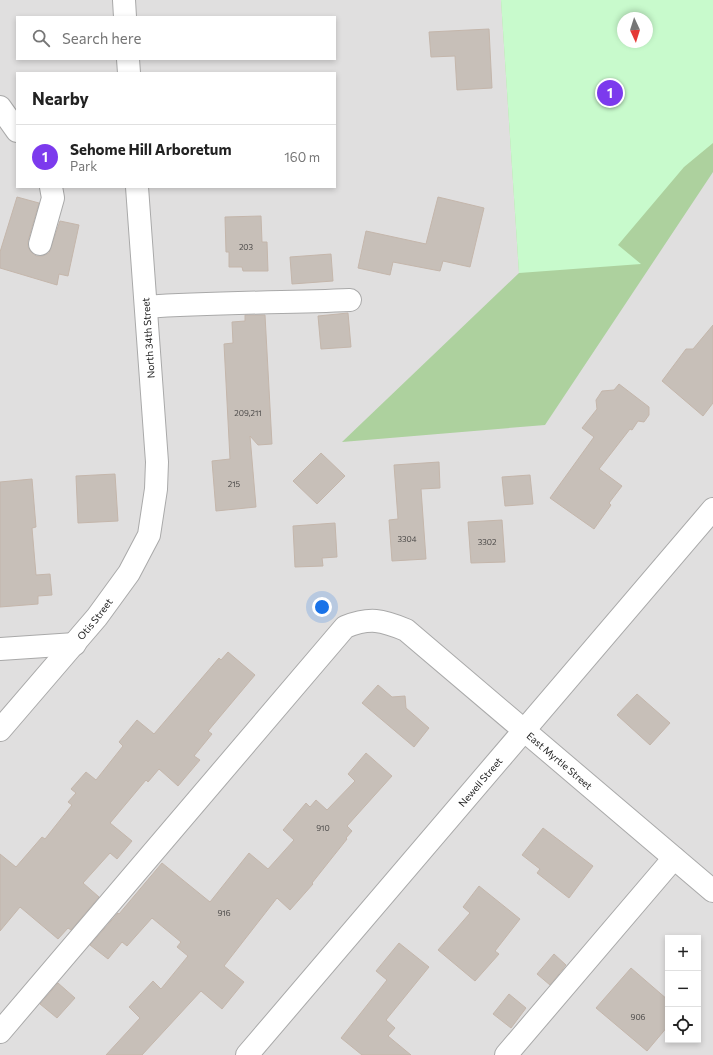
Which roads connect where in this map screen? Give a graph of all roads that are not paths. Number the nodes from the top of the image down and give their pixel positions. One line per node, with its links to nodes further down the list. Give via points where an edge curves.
1 (124, 0): 2 (street)
2 (125, 16)
3 (128, 60): 4 (street)
4 (129, 72)
5 (0, 107): 6 (street)
6 (16, 130)
7 (51, 188): 9 (street, via 53,198)
8 (137, 188): 11 (street, North 34th Street)
9 (40, 244)
10 (350, 300): 11 (street, via 204,302)
11 (146, 307): 12 (street, North 34th Street, via 157,462)
12 (156, 489): 14 (street, Otis Street, via 149,535 129,573)
13 (713, 509): 17 (street, Newell Street)
14 (75, 644): 15 (street); 16 (street, Otis Street)
15 (0, 649)
16 (0, 730)
17 (524, 730): 18 (street, East Myrtle Street); 20 (street, East Myrtle Street, via 406,630 384,621 362,620 345,627); 21 (street, Newell Street)
18 (674, 858): 19 (street, East Myrtle Street); 22 (street)
19 (713, 891)
20 (0, 1032)
21 (247, 1055)
22 (506, 1055)

